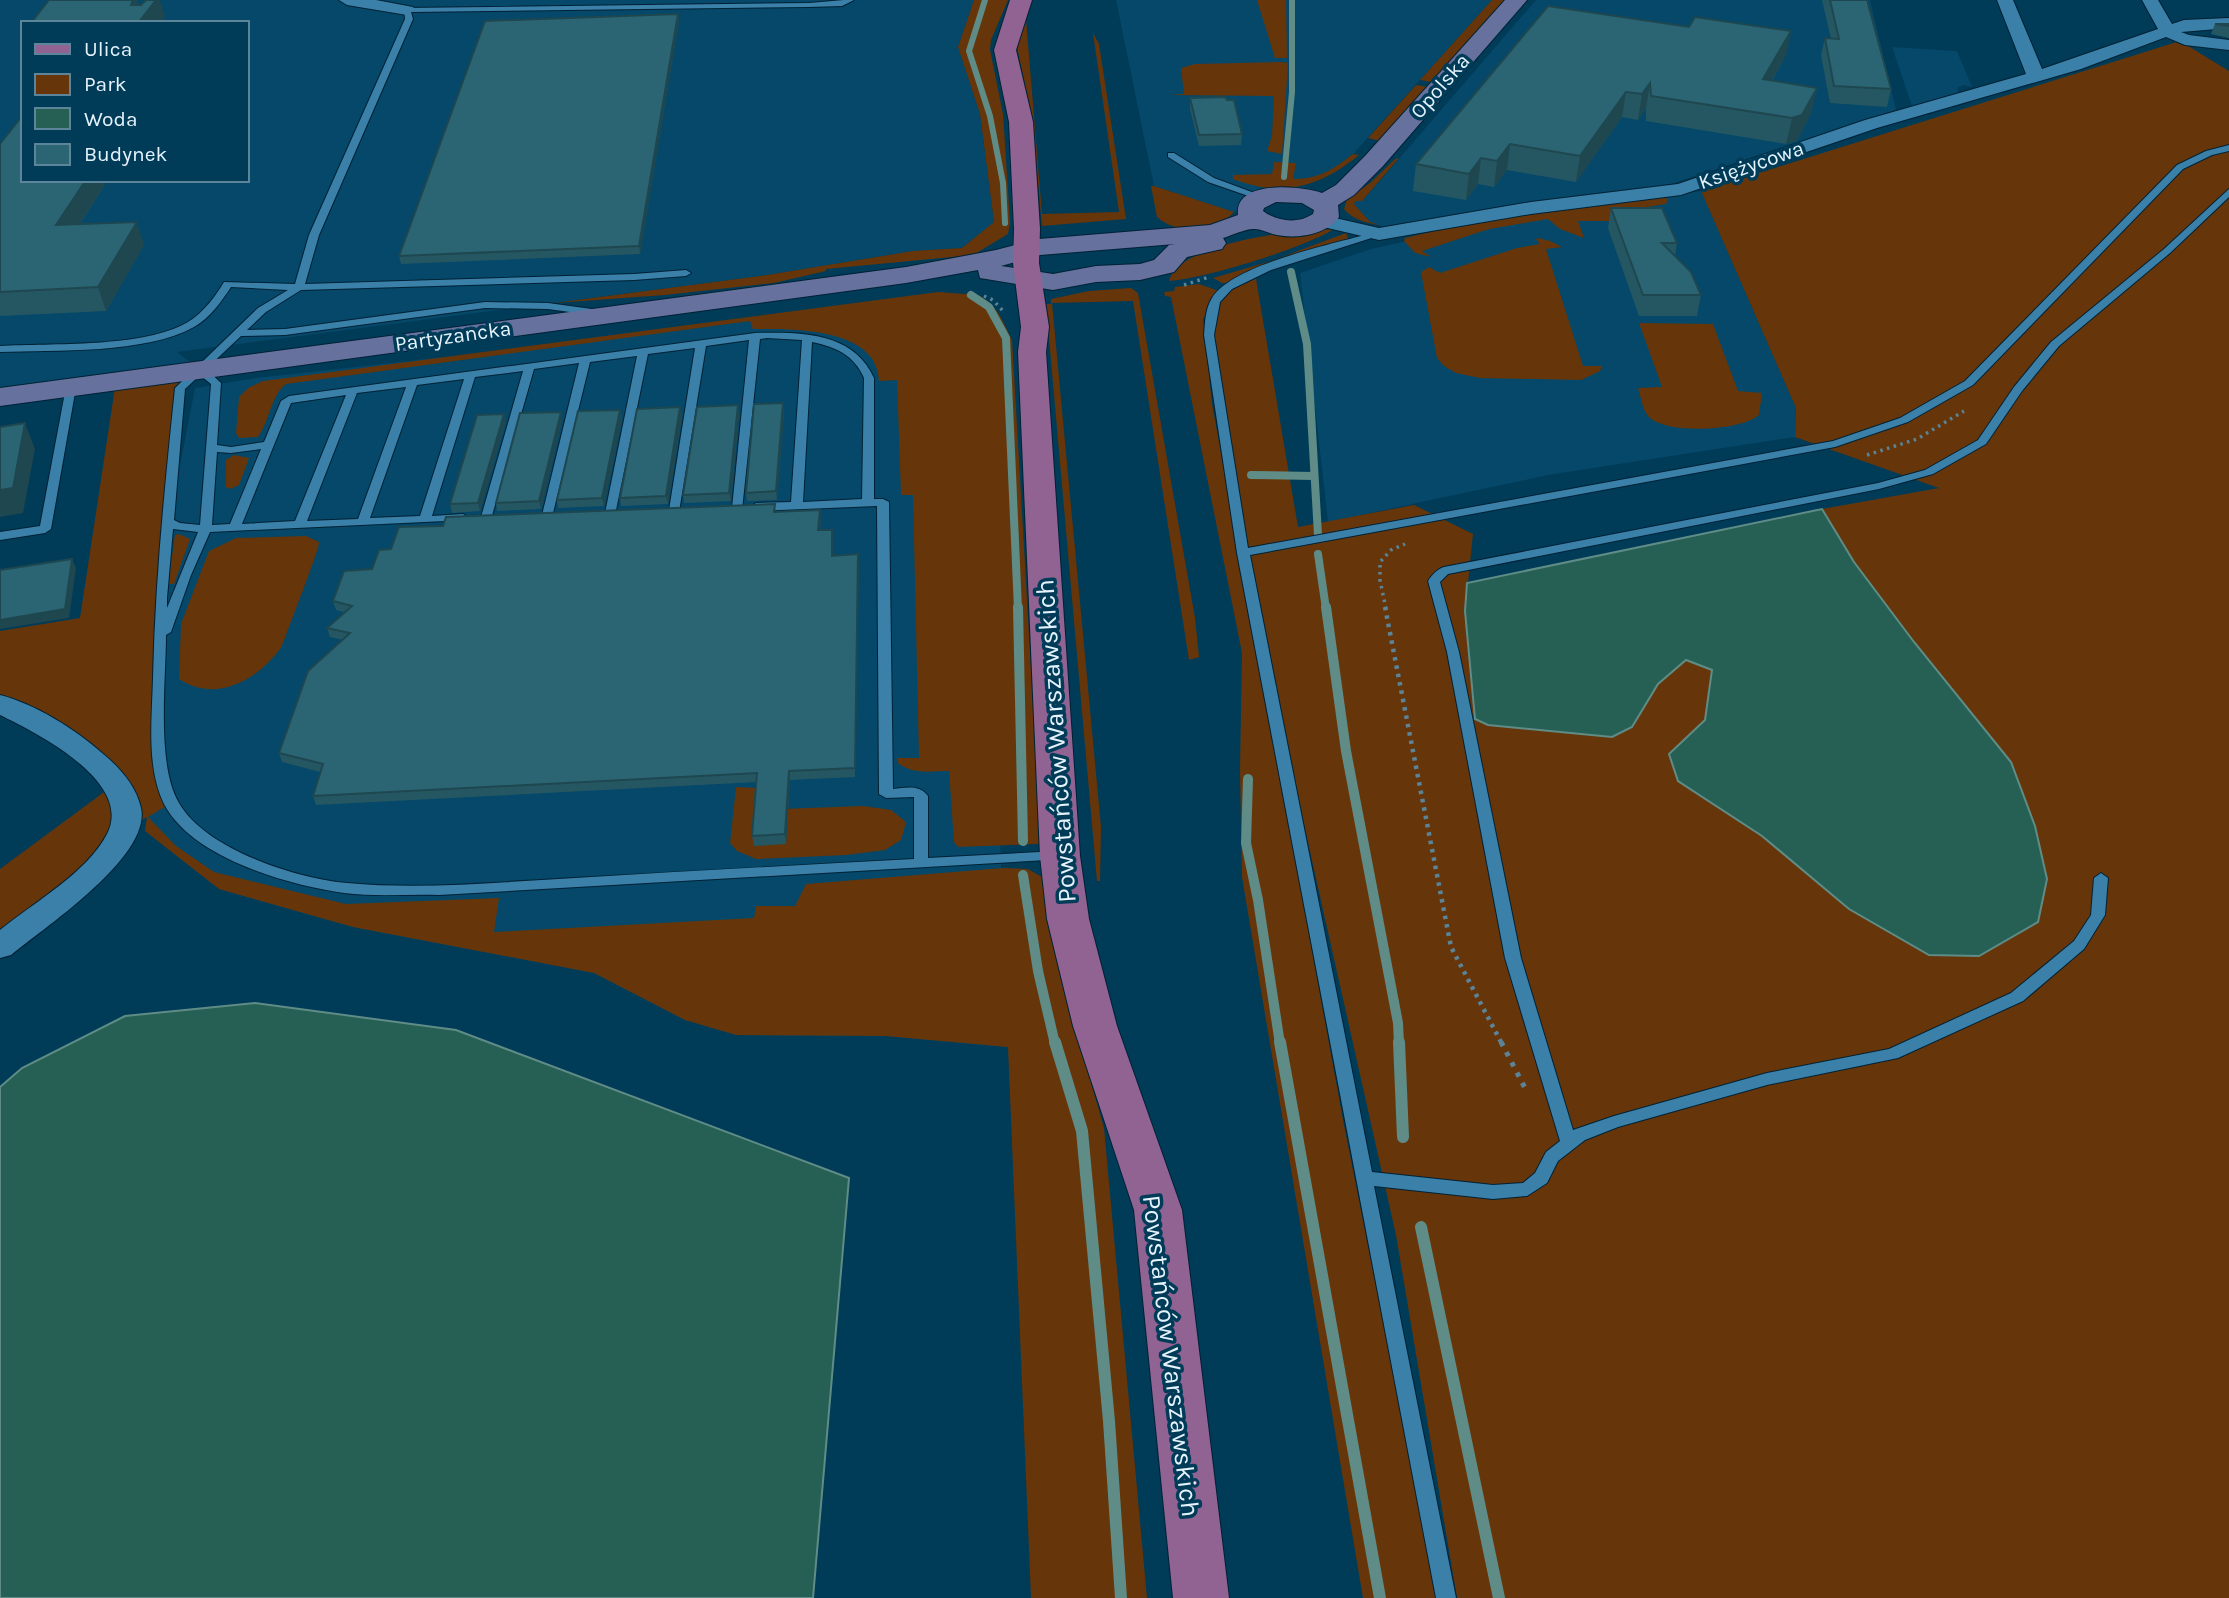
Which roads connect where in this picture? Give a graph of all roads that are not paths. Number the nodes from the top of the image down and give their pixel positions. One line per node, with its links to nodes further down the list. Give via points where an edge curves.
1 (347, 0): 9 (street)
2 (461, 0): 10 (lane)
3 (850, 0): 8 (lane, via 809,5)
4 (1021, 0): 21 (main road, Powstańców Warszawskich, via 1005,50 1020,122)
5 (1516, 0): 18 (street, Opolska, via 1345,190)
6 (2004, 0): 14 (street)
7 (2150, 0): 12 (street)
8 (595, 4): 10 (lane)
9 (407, 10): 10 (lane); 26 (lane, via 409,19 314,235)
10 (456, 10)
11 (2229, 23): 12 (street, Księżycowa, via 2184,25)
12 (2168, 32): 13 (street, via 2185,40); 14 (street, Księżycowa)
13 (2229, 45)
14 (2036, 76): 20 (street, Księżycowa, via 1871,124 1681,189)
15 (2229, 148): 56 (lane, via 2180,167 1969,383 1904,420 1835,444)
16 (1171, 155): 19 (lane)
17 (2229, 192): 63 (lane, via 2167,251 2055,344 1982,442 1941,466 1879,486 1444,571 1434,581 1453,652 1513,958)
18 (1315, 206): 19 (street, via 1294,228); 20 (street, Księżycowa)
19 (1263, 214): 21 (street, Partyzancka, via 1212,233); 25 (street, Partyzancka, via 1178,251 1170,262 1150,271)
20 (1379, 234): 56 (lane, via 1255,273 1218,298 1209,335)
21 (1026, 251): 23 (street, Partyzancka); 25 (main road, Powstańców Warszawskich)
22 (686, 273): 26 (lane)
23 (906, 275): 24 (street, Partyzancka); 25 (street, Partyzancka)
24 (849, 282): 25 (street); 27 (street, Partyzancka)
25 (1023, 286): 59 (main road, Powstańców Warszawskich, via 1032,352)
26 (299, 287): 28 (lane, via 262,310); 32 (lane, via 228,284 218,301 191,325 150,340)
27 (612, 314): 28 (lane, via 485,305 285,332); 36 (street, Partyzancka)
28 (239, 332): 36 (lane)
29 (755, 336): 30 (lane); 31 (lane); 45 (lane, via 732,508)
30 (807, 338): 44 (lane, via 853,354 867,372); 45 (lane)
31 (701, 343): 33 (lane); 46 (lane)
32 (0, 349)
33 (643, 351): 34 (lane); 47 (lane)
34 (586, 358): 35 (lane); 48 (lane)
35 (530, 366): 37 (lane); 49 (lane, via 493,517)
36 (199, 369): 39 (street, Partyzancka); 43 (lane, via 216,383); 50 (lane, via 180,388)
37 (471, 374): 38 (lane); 49 (lane)
38 (412, 382): 40 (lane); 51 (lane)
39 (71, 387): 41 (street, Partyzancka); 55 (lane, via 46,529)
40 (353, 390): 42 (lane, via 286,401); 52 (lane)
41 (0, 397)
42 (268, 445): 43 (lane); 53 (lane)
43 (211, 448): 54 (lane)
44 (868, 503): 45 (lane); 60 (lane, via 883,502 886,794 917,792 921,796)
45 (797, 505)
46 (675, 510)
47 (611, 513)
48 (548, 515)
49 (425, 520): 51 (lane)
50 (169, 522): 54 (lane); 57 (lane)
51 (363, 522): 52 (lane)
52 (299, 525): 53 (lane)
53 (235, 527): 54 (lane)
54 (206, 528): 57 (lane)
55 (0, 536)
56 (1243, 553): 64 (lane)
57 (161, 647): 60 (lane, via 159,752 171,803 211,842 255,866 292,878 345,888 439,890)
58 (0, 704): 62 (street, via 70,742 99,765 116,784 127,814 125,830 94,869)
59 (1060, 856): 60 (lane); 65 (main road, Powstańców Warszawskich, via 1068,919 1095,1026 1158,1210)
60 (921, 863)
61 (2101, 878): 63 (lane, via 2098,915 2079,945 2017,997 1892,1054 1767,1079 1614,1122)
62 (0, 947)
63 (1569, 1143): 64 (lane, via 1527,1189 1493,1192)
64 (1364, 1178): 66 (lane)
65 (1201, 1598)
66 (1446, 1598)

